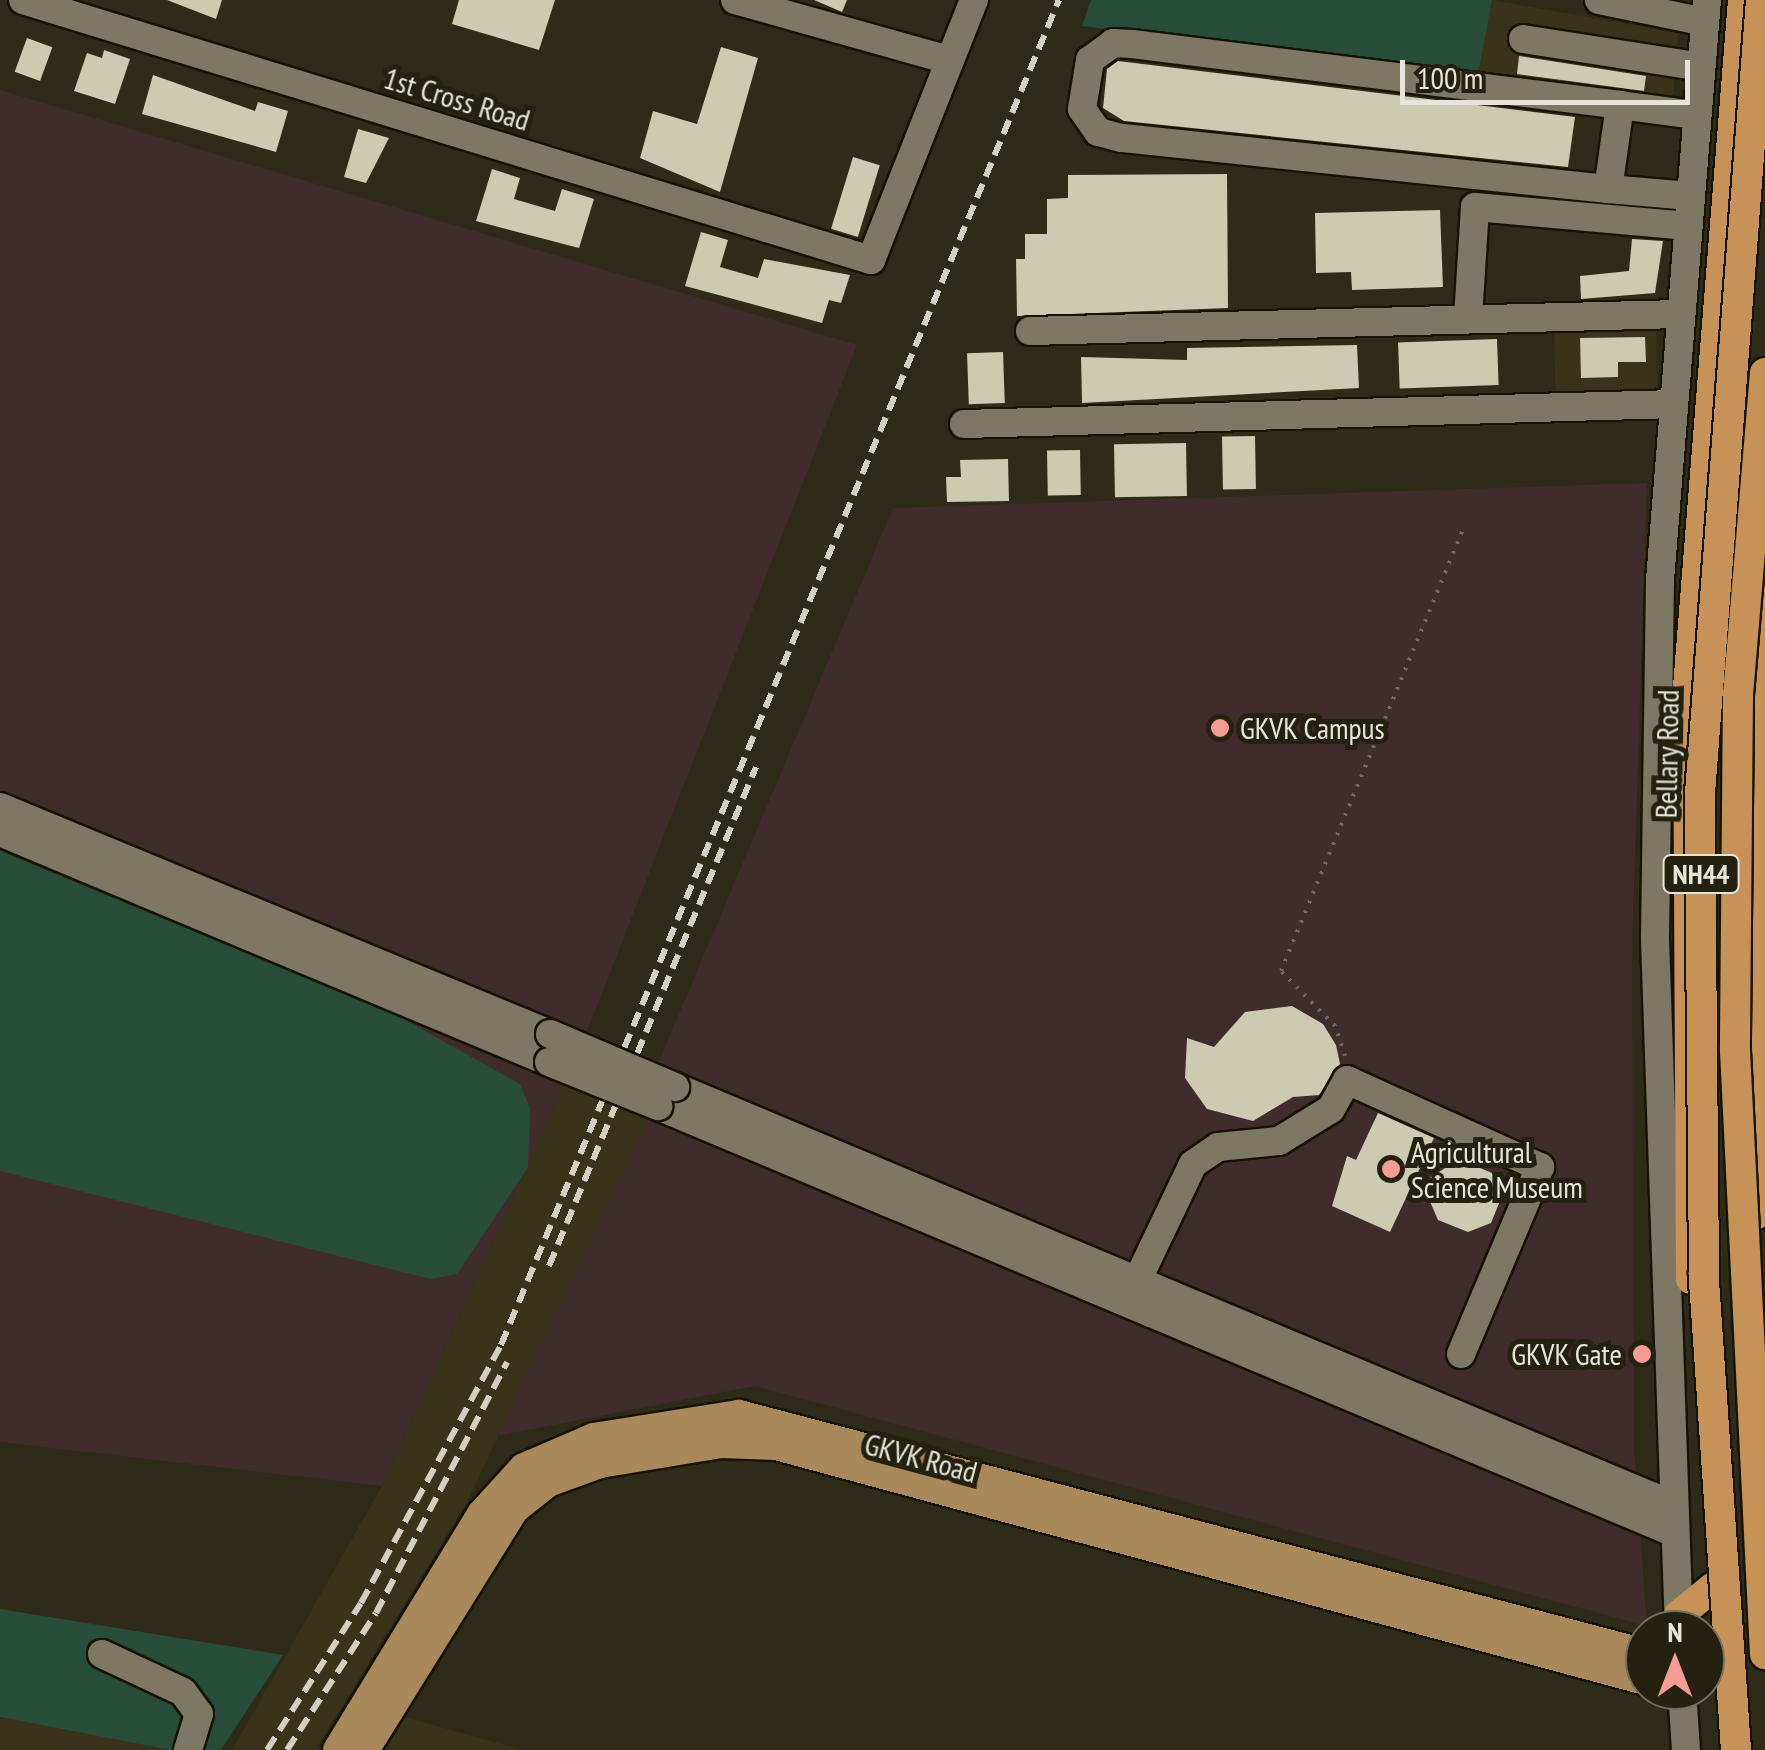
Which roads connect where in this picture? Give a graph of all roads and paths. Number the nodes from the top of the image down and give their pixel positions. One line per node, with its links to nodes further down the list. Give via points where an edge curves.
1 (23, 0): 9 (street, 1st Cross Road, via 871,260)
2 (735, 0): 9 (street)
3 (974, 0): 9 (street)
4 (1598, 0): 7 (street)
5 (1743, 0): 27 (highway, via 1688,687)
6 (1761, 0): 49 (highway, Bellary Road / NH44, bridge, via 1700,774 1704,1276)
7 (1706, 11): 10 (street)
8 (1523, 39): 10 (street)
9 (949, 60)
10 (1701, 67): 12 (street)
11 (1620, 105): 12 (street); 13 (street); 13 (street, via 1114,43 1090,60 1084,82 1086,122 1121,138)
12 (1696, 115): 14 (street)
13 (1608, 189): 14 (street)
14 (1690, 196): 15 (street)
15 (1688, 226): 16 (street); 17 (street, via 1476,207)
16 (1681, 314): 17 (street); 20 (street)
17 (1468, 318): 18 (street)
18 (1030, 331)
19 (1765, 373): 41 (highway, NH44, bridge, via 1738,694 1735,1013)
20 (1674, 404): 21 (street); 27 (street, via 1660,580)
21 (964, 424)
22 (1464, 526): 25 (path, via 1280,970 1335,1026)
23 (1765, 538): 26 (highway)
24 (10, 824): 31 (street, bridge)
25 (1347, 1080): 31 (street, via 1331,1109 1279,1141 1218,1148 1194,1164); 32 (street, via 1540,1167)
26 (1760, 1102): 28 (highway)
27 (1674, 1176): 28 (main road); 29 (highway)
28 (1760, 1176): 30 (highway)
29 (1676, 1221): 30 (main road); 35 (street); 36 (highway)
30 (1761, 1225): 33 (highway)
31 (1132, 1292): 35 (street)
32 (1461, 1354)
33 (1765, 1362)
34 (531, 1479): 39 (main road, GKVK Road, via 594,1438 709,1419 770,1419); 42 (main road, GKVK Road, via 600,1463 765,1444); 45 (main road, GKVK Road, via 482,1514); 46 (main road, GKVK Road)
35 (1674, 1519): 37 (street)
36 (1712, 1588): 38 (highway); 48 (highway)
37 (1678, 1610)
38 (1691, 1610)
39 (1625, 1649)
40 (102, 1654): 44 (street, via 182,1692 199,1714)
41 (1765, 1654)
42 (1625, 1675)
43 (1683, 1710): 47 (street)
44 (188, 1750)
45 (338, 1750)
46 (364, 1750)
47 (1686, 1750)
48 (1722, 1750)
49 (1736, 1750)

